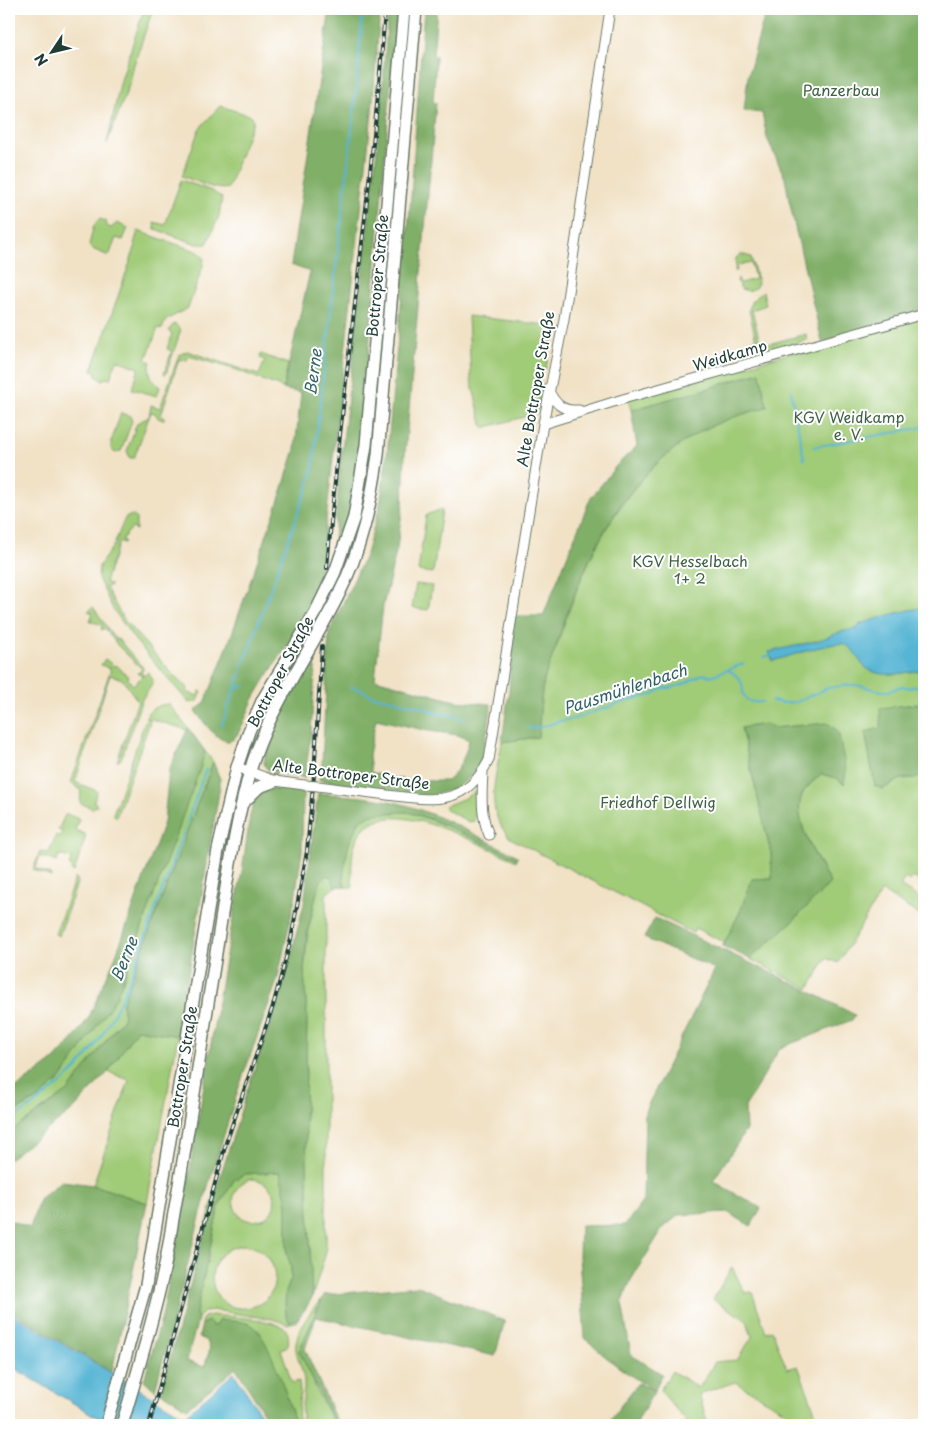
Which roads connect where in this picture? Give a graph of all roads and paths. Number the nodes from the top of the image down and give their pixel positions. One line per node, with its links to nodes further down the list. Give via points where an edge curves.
1 (404, 9): 8 (main road, Bottroper Straße, via 360,492 350,533 335,572 316,611 263,699)
2 (416, 9): 10 (main road, Bottroper Straße, via 373,492 346,580 280,700)
3 (610, 9): 5 (street, Alte Bottroper Straße)
4 (924, 314): 6 (street, Weidkamp)
5 (550, 393): 6 (street, via 562,408); 7 (street, Alte Bottroper Straße)
6 (592, 409): 7 (street, Weidkamp)
7 (543, 424): 9 (street, Alte Bottroper Straße, via 492,746)
8 (237, 768): 10 (street, Alte Bottroper Straße); 14 (main road, Bottroper Straße, via 218,850 146,1285)
9 (483, 771): 11 (street, Alte Bottroper Straße, bridge, via 475,782 437,800); 13 (street, Alte Bottroper Straße, via 482,807)
10 (250, 773): 11 (street, Alte Bottroper Straße); 12 (main road, Bottroper Straße)
11 (275, 780): 12 (main road, via 259,787)
12 (243, 803): 15 (main road, Bottroper Straße, via 162,1282)
13 (489, 835)
14 (106, 1425)
15 (122, 1425)

